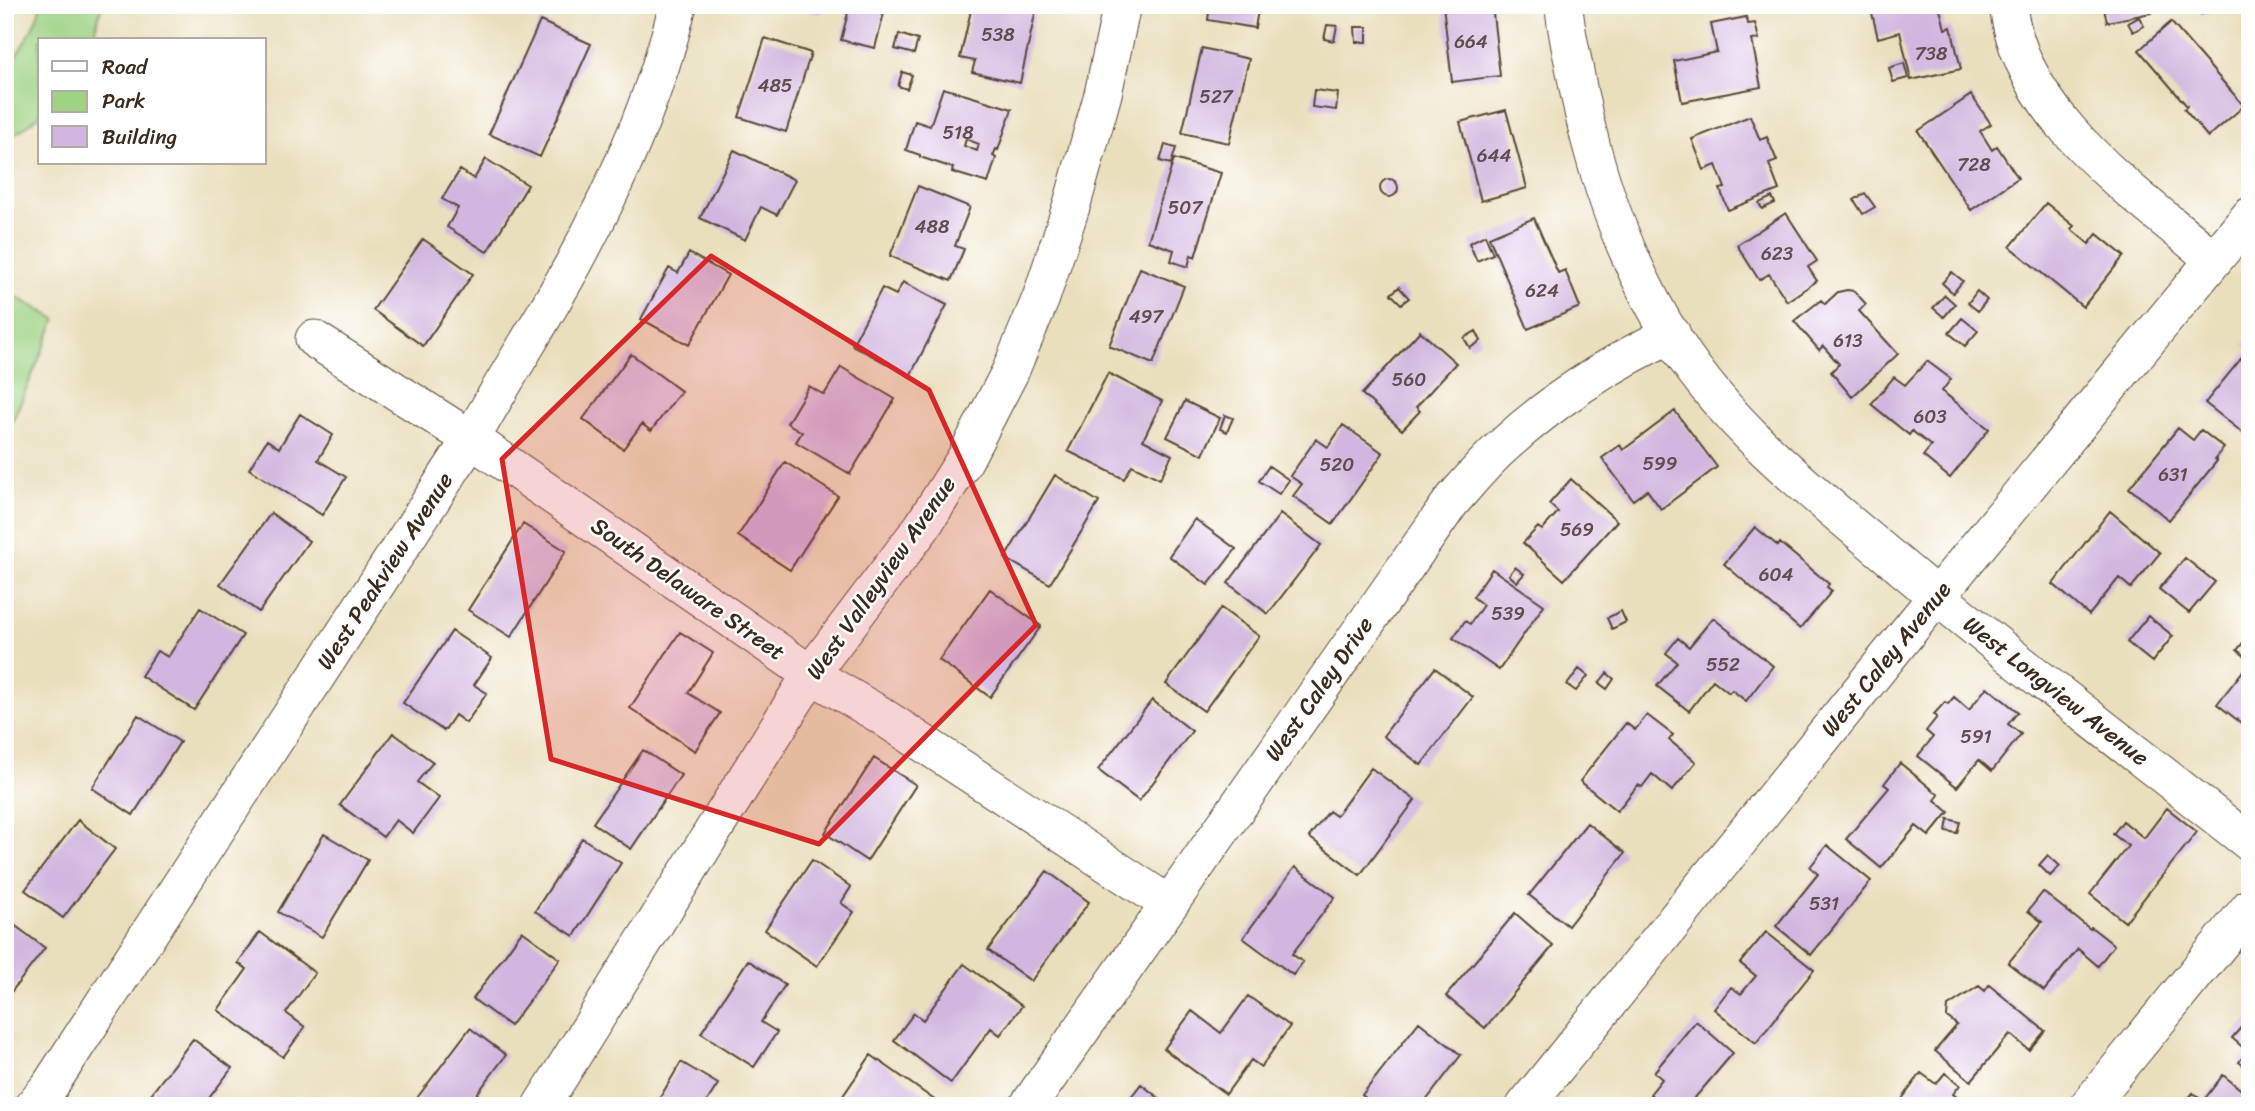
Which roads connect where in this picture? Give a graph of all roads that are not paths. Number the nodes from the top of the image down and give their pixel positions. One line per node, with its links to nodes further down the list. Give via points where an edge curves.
1 (678, 5): 9 (street, West Peakview Avenue, via 614,185)
2 (1122, 5): 11 (street, West Valleyview Avenue, via 1072,204 1010,372 922,527)
3 (1564, 5): 7 (street, West Longview Avenue, via 1583,119 1606,197 1630,259)
4 (2008, 5): 6 (street, via 2029,74 2058,118 2085,150)
5 (2250, 216): 6 (street, West Caley Avenue)
6 (2214, 260): 10 (street, West Caley Avenue)
7 (1672, 334): 10 (street, West Longview Avenue, via 1714,394 1780,465); 13 (street, West Caley Drive, via 1607,367 1539,414 1451,502)
8 (314, 339): 9 (street, South Delaware Street)
9 (471, 439): 11 (street, South Delaware Street); 15 (street, West Peakview Avenue)
10 (1936, 597): 12 (street, West Longview Avenue); 18 (street, West Caley Avenue)
11 (812, 675): 13 (street, South Delaware Street); 16 (street, West Valleyview Avenue)
12 (2250, 843)
13 (1169, 904): 17 (street, West Caley Drive)
14 (2250, 907): 19 (street)
15 (33, 1106)
16 (541, 1106)
17 (1028, 1106)
18 (1525, 1106)
19 (2088, 1106)

